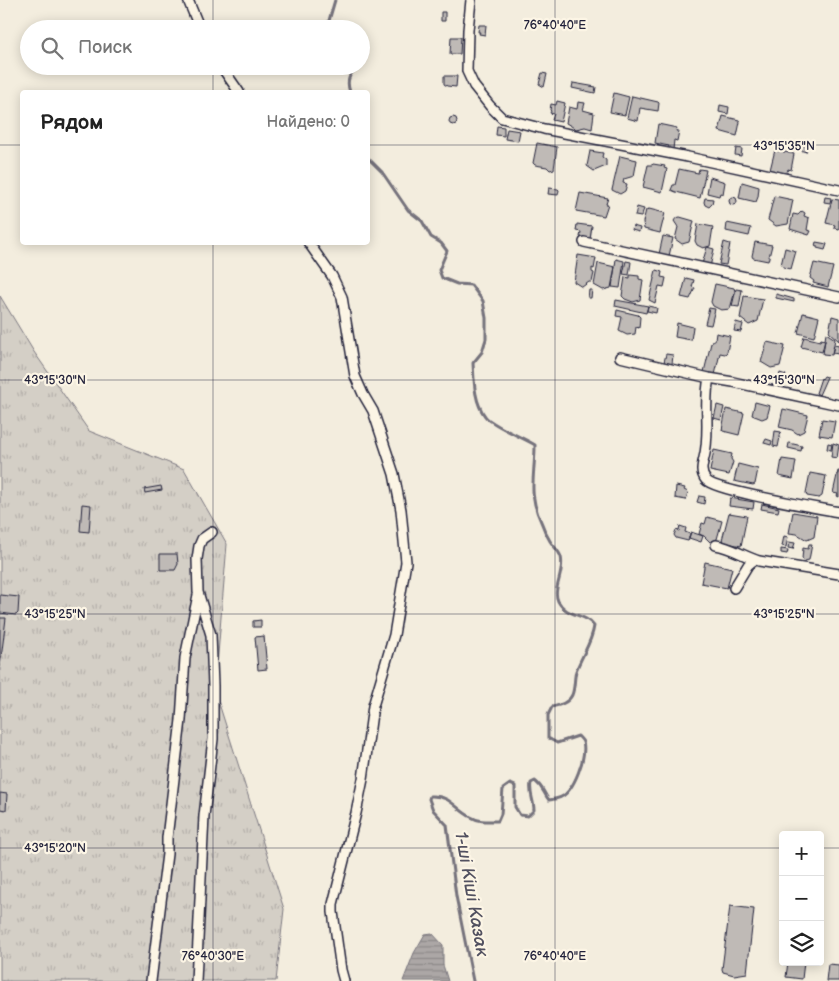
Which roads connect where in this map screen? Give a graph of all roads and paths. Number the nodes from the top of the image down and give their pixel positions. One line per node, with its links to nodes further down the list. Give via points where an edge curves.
1 (188, 0): 3 (street)
2 (471, 0): 6 (street, via 467,71 474,86 502,118)
3 (196, 20)
4 (227, 75): 5 (street)
5 (238, 90)
6 (839, 190)
7 (584, 242): 9 (street)
8 (310, 245): 22 (street, via 332,276 342,298 355,376 373,411 394,474 405,554 394,636 373,706 363,779 333,904)
9 (839, 297)
10 (620, 357): 11 (street)
11 (709, 378): 12 (street); 13 (street, via 706,399 708,438 702,469 705,479 727,489)
12 (839, 405)
13 (839, 512)
14 (212, 532): 19 (street, via 198,546)
15 (716, 545): 16 (street)
16 (754, 560): 17 (street); 18 (street)
17 (839, 574)
18 (734, 588)
19 (198, 592): 20 (street, via 185,658 167,854); 21 (street, via 211,635 213,739 204,808)
20 (151, 981)
21 (196, 981)
22 (344, 981)

